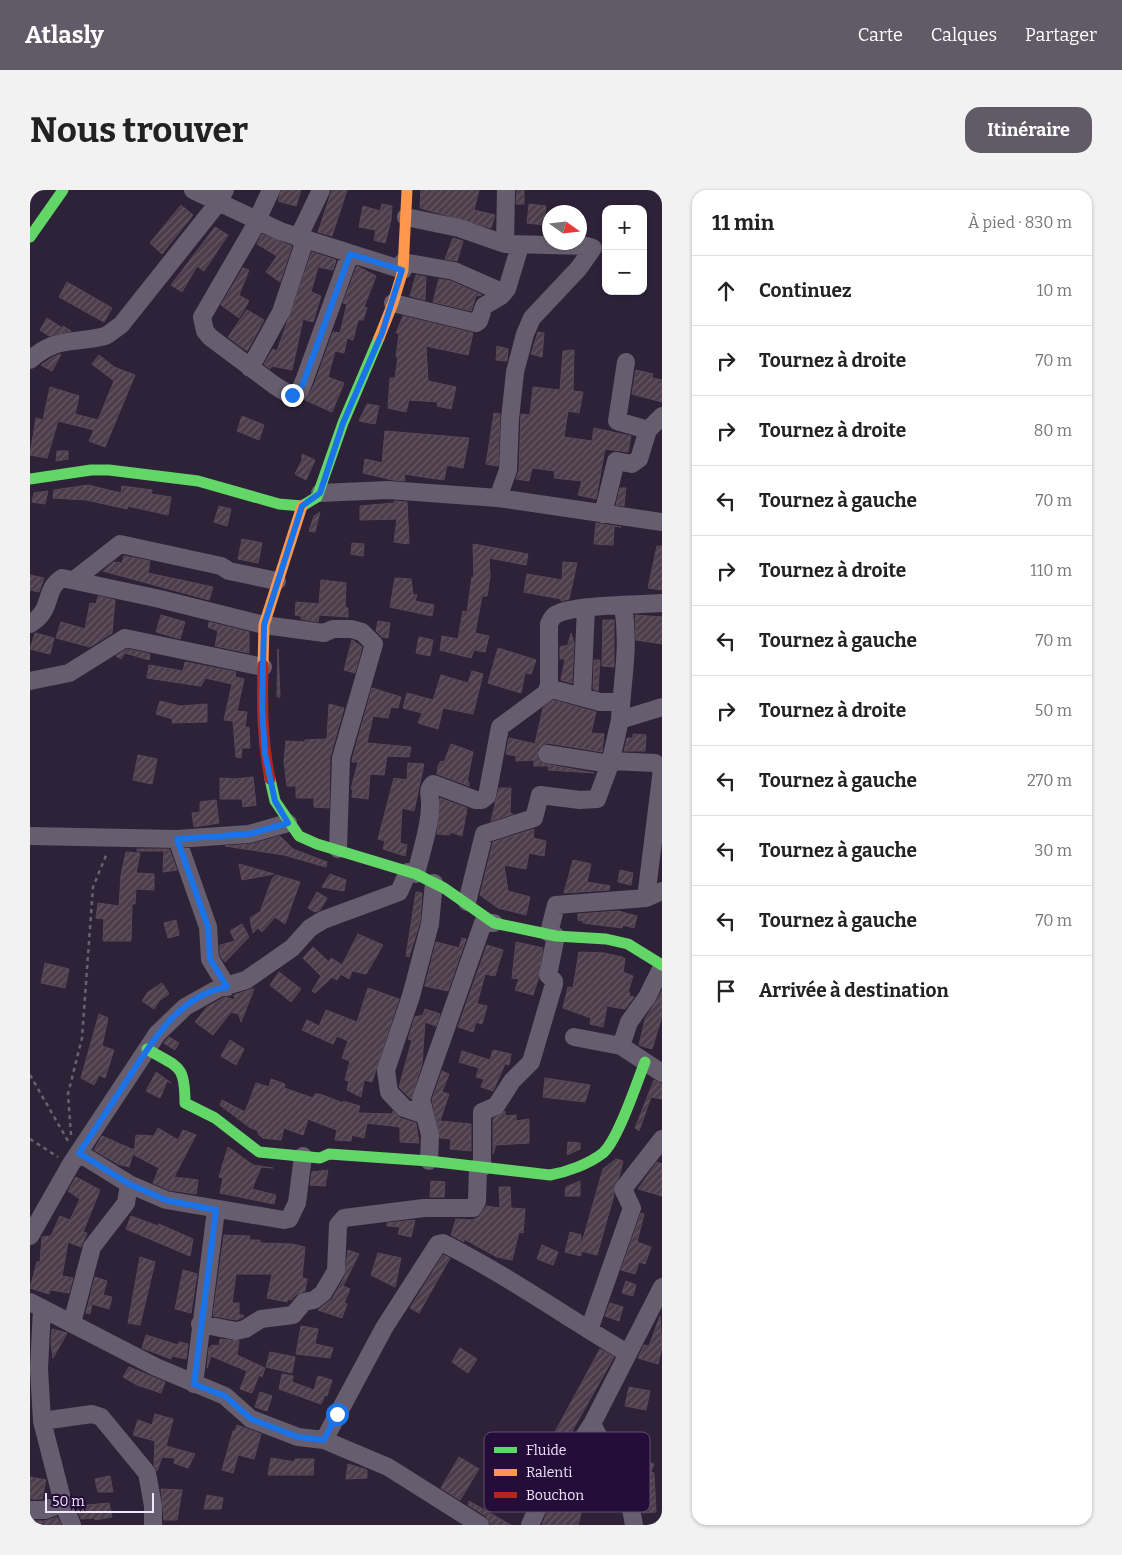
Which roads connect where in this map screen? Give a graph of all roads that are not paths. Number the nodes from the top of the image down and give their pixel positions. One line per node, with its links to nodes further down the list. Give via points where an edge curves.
1 (63, 190): 10 (street)
2 (193, 190): 7 (street)
3 (271, 190): 9 (street)
4 (321, 190): 11 (street)
5 (407, 190): 8 (street)
6 (506, 190): 12 (street)
7 (222, 197): 9 (street); 17 (street, via 121,325 106,336 65,341 42,350)
8 (406, 217): 12 (street); 14 (street)
9 (257, 221): 11 (street); 19 (street, via 202,317 210,337)
10 (32, 231)
11 (302, 239): 13 (street); 19 (street, via 281,312)
12 (513, 244): 15 (street, via 511,281); 24 (street, via 588,246 593,249 536,312 527,329 515,372 508,470)
13 (350, 254): 14 (street); 19 (street, via 299,392 290,395)
14 (403, 266): 15 (street, via 454,271); 16 (street)
15 (504, 293): 16 (street, via 484,306 476,323)
16 (393, 303): 23 (street, via 343,423)
17 (30, 360)
18 (626, 362): 21 (street, via 617,421)
19 (250, 368)
20 (662, 416): 21 (street)
21 (648, 430): 26 (street, via 639,459 632,464 619,460 614,464)
22 (30, 479): 25 (street, via 91,470 129,471 198,481 262,501)
23 (320, 493): 24 (street, via 388,490); 25 (street)
24 (498, 498): 26 (street)
25 (302, 506): 29 (street)
26 (603, 514): 27 (street)
27 (662, 522)
28 (74, 580): 29 (street, via 120,544); 33 (street, via 62,578 55,583 44,614); 34 (street)
29 (277, 581): 34 (street)
30 (662, 603): 31 (street)
31 (624, 606): 32 (street); 39 (street, via 627,664)
32 (586, 608): 37 (street, via 557,613 549,624); 38 (street)
33 (30, 624)
34 (264, 625): 35 (street); 47 (street, via 324,633 351,628 362,632 374,644 341,758)
35 (263, 667): 36 (street, via 126,638 69,673); 44 (street, via 265,754 275,801)
36 (30, 681)
37 (548, 688): 38 (street); 48 (street, via 542,698 500,727 487,796 476,800 434,784 431,786 428,821)
38 (582, 698): 39 (street)
39 (621, 702): 41 (street)
40 (662, 707): 41 (street)
41 (620, 720): 43 (street)
42 (547, 754): 43 (street)
43 (611, 762): 50 (street, via 655,763 662,769); 51 (street, via 597,799 540,795 534,818 484,834)
44 (288, 823): 46 (street, via 249,834); 47 (street, via 299,836)
45 (30, 836): 46 (street)
46 (177, 839): 55 (street, via 208,927 210,959)
47 (338, 850): 48 (street)
48 (412, 873): 49 (street); 55 (street, via 399,892 323,920 310,928 292,948 246,980)
49 (434, 883): 51 (street); 61 (street, via 430,924 411,996 386,1070 389,1092 404,1108)
50 (654, 894): 53 (street, via 557,905)
51 (467, 902): 52 (street)
52 (494, 923): 53 (street); 61 (street, via 485,922 480,932 421,1099)
53 (552, 935): 54 (street, via 628,944); 66 (street, via 548,975 554,984 531,1062 522,1068 496,1106 482,1112)
54 (662, 966): 57 (street, via 647,997 629,1022)
55 (227, 987): 58 (street, via 185,1007 157,1034)
56 (574, 1037): 57 (street)
57 (622, 1046): 59 (street)
58 (147, 1050): 63 (street, via 185,1075 185,1102 215,1118 253,1149); 64 (street)
59 (645, 1062): 60 (street); 66 (street, via 623,1120 600,1154 559,1174)
60 (662, 1073)
61 (425, 1115): 65 (street, via 430,1135)
62 (662, 1139): 74 (street, via 624,1189 632,1208)
63 (303, 1156): 65 (street, via 320,1158 329,1154); 68 (street, via 297,1203 289,1219)
64 (75, 1158): 67 (street); 69 (street)
65 (429, 1161): 66 (street)
66 (480, 1168): 73 (street, via 477,1201 473,1208 416,1208 344,1218 338,1225 336,1271 323,1293 304,1302 293,1315 261,1319 236,1331)
67 (129, 1184): 68 (street, via 166,1200); 72 (street, via 126,1204 92,1246)
68 (216, 1210): 73 (street)
69 (30, 1236)
70 (662, 1287): 75 (street)
71 (36, 1305): 72 (street); 77 (street)
72 (72, 1323): 76 (street)
73 (200, 1324): 76 (street)
74 (588, 1330): 75 (street); 81 (street, via 564,1312 477,1261 443,1243 438,1244 384,1328)
75 (627, 1353): 78 (street)
76 (194, 1384): 81 (street, via 225,1396 251,1419 298,1437)
77 (42, 1420): 82 (street); 87 (street, via 92,1414 101,1416 147,1473)
78 (592, 1424): 79 (street); 80 (street)
79 (587, 1432)
80 (596, 1432)
81 (324, 1440): 88 (street, via 388,1467)
82 (63, 1503): 83 (street, via 45,1510); 86 (street)
83 (30, 1510)
84 (536, 1512): 89 (street)
85 (632, 1512): 90 (street)
86 (72, 1525)
87 (153, 1525)
88 (480, 1525)
89 (530, 1525)
90 (634, 1525)

